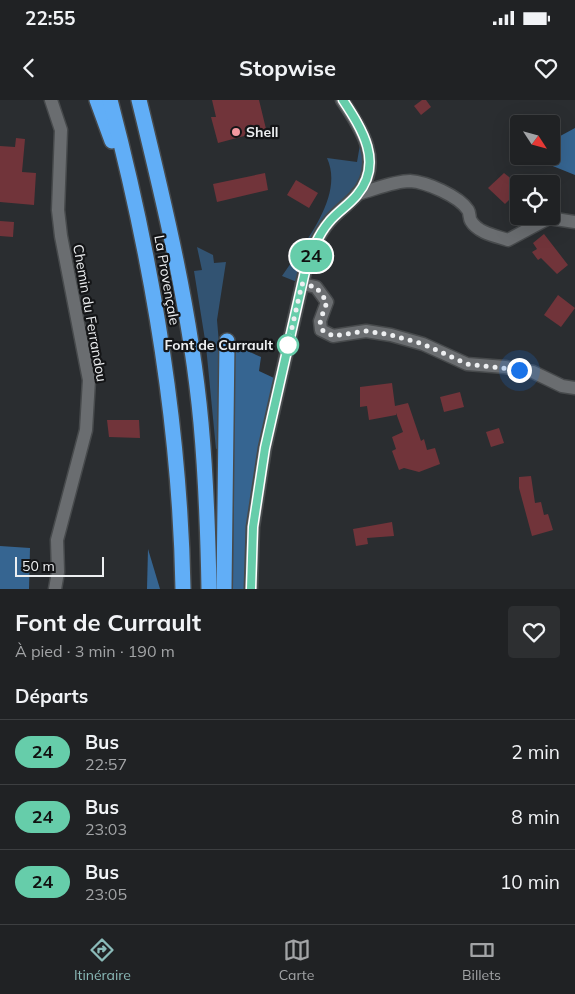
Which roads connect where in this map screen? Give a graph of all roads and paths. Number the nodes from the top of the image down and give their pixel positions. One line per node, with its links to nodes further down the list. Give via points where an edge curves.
1 (51, 100): 12 (street, Chemin du Ferrandou, via 61,130 58,210 61,236 89,380 86,430 57,540)
2 (97, 100): 7 (highway)
3 (110, 100): 7 (highway, La Provençale)
4 (139, 100): 14 (highway, La Provençale, via 177,264 191,350 201,422)
5 (342, 100): 6 (street, via 360,127 371,161 367,179)
6 (357, 194): 8 (street, via 410,181 431,187 456,199 468,210 472,222 487,234 508,240 549,218); 9 (street, via 329,222 316,242)
7 (136, 208): 13 (highway, La Provençale, via 150,270 171,408 178,468)
8 (575, 222)
9 (302, 284): 11 (street, via 316,287 327,302 320,321 322,330 333,336 366,331 391,335 423,344 467,364 533,372 562,386); 16 (street, via 265,448 253,527)
10 (227, 342): 15 (highway)
11 (575, 388)
12 (55, 589)
13 (183, 589)
14 (209, 589)
15 (224, 589)
16 (251, 589)

